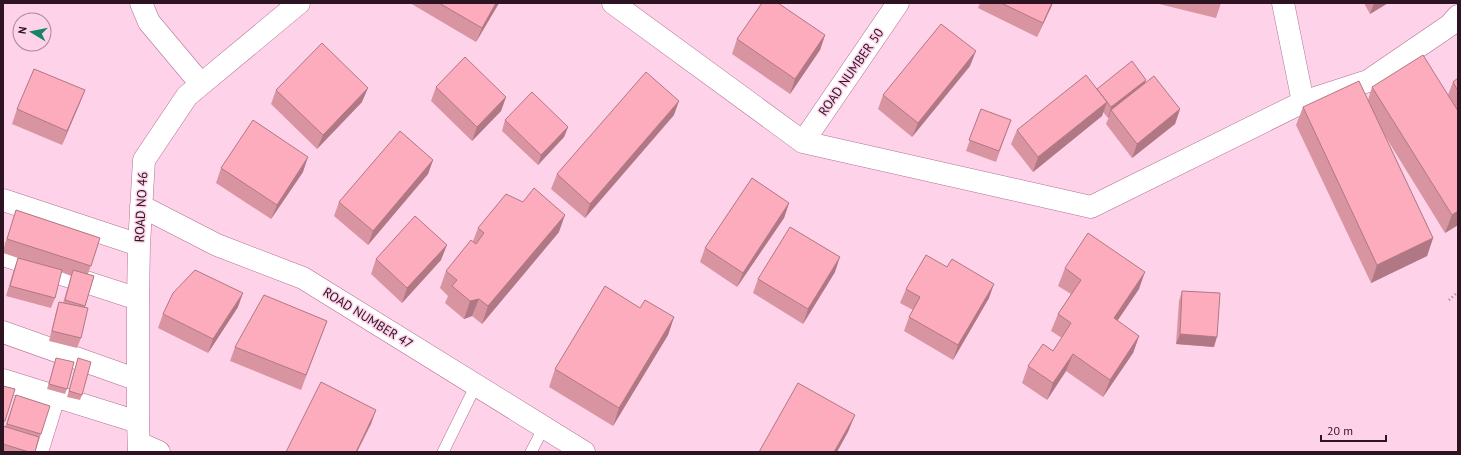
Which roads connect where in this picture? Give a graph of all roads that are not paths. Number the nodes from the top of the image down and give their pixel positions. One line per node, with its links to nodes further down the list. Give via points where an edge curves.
1 (140, 3): 7 (street, via 149,22)
2 (299, 3): 7 (street, ROAD NO 46)
3 (613, 3): 9 (street)
4 (898, 3): 9 (street, ROAD NUMBER 50)
5 (1283, 3): 8 (street)
6 (1458, 16): 8 (street, via 1368,81)
7 (201, 84): 11 (street, ROAD NO 46, via 187,96 144,160)
8 (1302, 102): 9 (street, via 1091,207)
9 (803, 142)
10 (3, 200): 12 (street)
11 (141, 206): 12 (street, ROAD NO 46); 18 (street, ROAD NUMBER 47, via 217,245 303,278)
12 (139, 245): 14 (street, ROAD NO 46)
13 (3, 255): 14 (street)
14 (138, 299): 17 (street, ROAD NO 46)
15 (3, 332): 17 (street)
16 (3, 380): 19 (street)
17 (138, 380): 21 (street, ROAD NO 46)
18 (476, 385): 20 (street, ROAD NUMBER 47); 24 (lane)
19 (54, 397): 21 (street); 22 (street)
20 (544, 427): 25 (lane); 26 (street, ROAD NUMBER 47)
21 (139, 439): 23 (street)
22 (37, 452)
23 (159, 452)
24 (443, 452)
25 (531, 452)
26 (584, 452)

